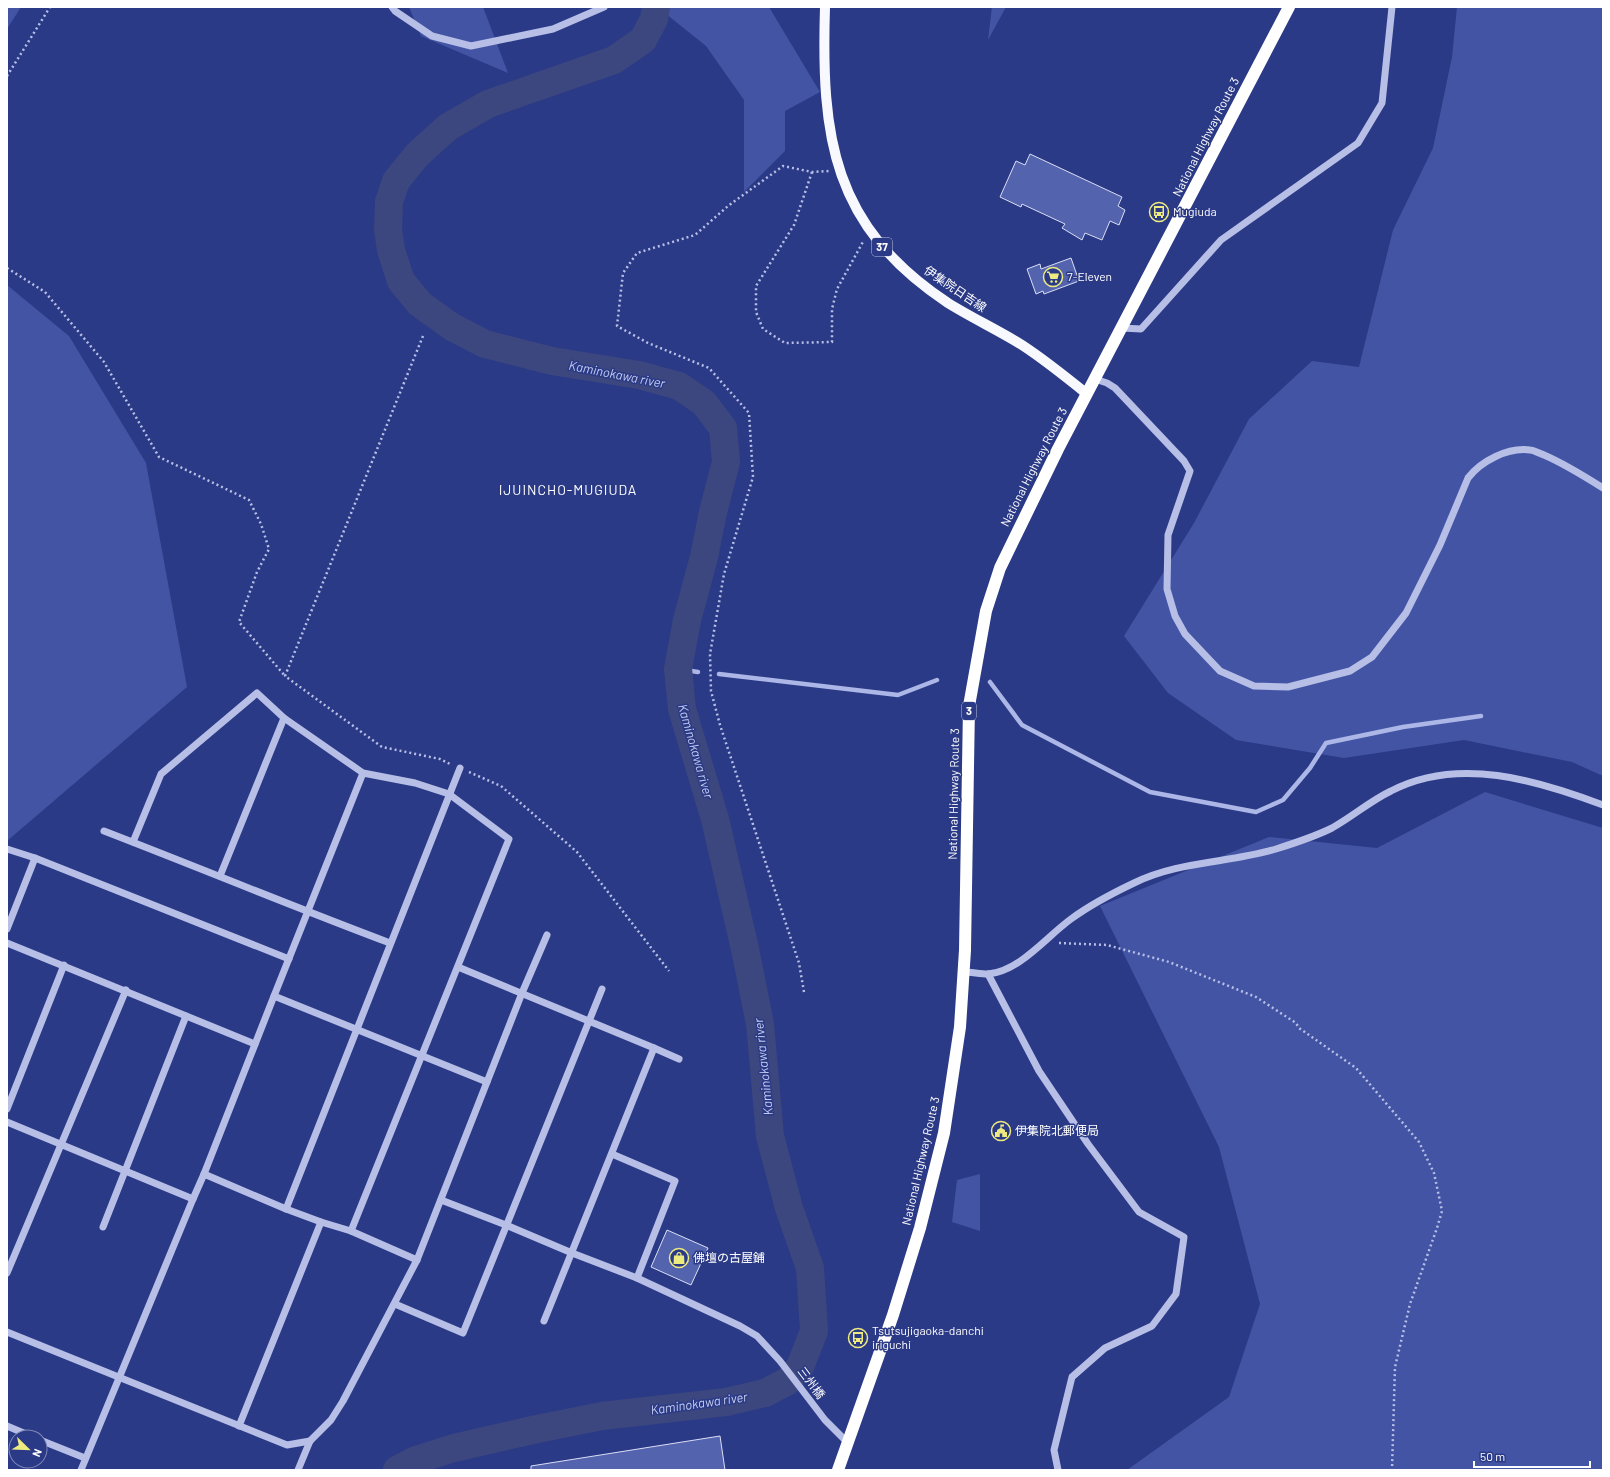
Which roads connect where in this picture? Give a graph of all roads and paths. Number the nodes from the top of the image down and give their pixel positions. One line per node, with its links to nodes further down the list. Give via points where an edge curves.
1 (50, 7): 7 (path)
2 (392, 7): 3 (street, via 432,36 471,46 553,29)
3 (604, 7)
4 (825, 7): 8 (main road, 伊集院日吉線 / 37, via 828,123)
5 (1289, 7): 12 (highway, National Highway Route 3 / 3)
6 (1392, 7): 12 (street, via 1382,103 1358,143 1221,240 1140,329)
7 (7, 76)
8 (839, 170): 9 (path); 10 (main road, 伊集院日吉線 / 37)
9 (812, 172): 10 (path, via 794,225 756,286 756,312 763,329 785,343 832,342 832,309 837,289); 42 (path, via 783,166 728,206 695,235 637,253 623,273 617,326 648,343 709,368 749,414 753,477 724,574 710,654 711,691 799,963)
10 (868, 231): 15 (main road, 伊集院日吉線 / 37, via 928,289 1021,345)
11 (7, 268): 17 (path, via 45,292 104,362 159,457 250,500 269,549 257,572 239,622)
12 (1122, 328): 14 (highway, National Highway Route 3 / 3)
13 (423, 336): 17 (path)
14 (1095, 379): 15 (highway, National Highway Route 3 / 3); 16 (street, via 1115,388 1184,461 1190,472 1168,534 1167,589 1185,634 1220,671 1254,686 1288,687 1350,671 1372,657 1406,613 1440,545 1468,478 1488,460 1505,453 1530,450 1561,463)
15 (1087, 394): 38 (highway, National Highway Route 3 / 3, via 1000,568 983,626 970,706)
16 (1603, 488)
17 (285, 676): 19 (path, via 382,747 440,759)
18 (284, 718): 20 (street); 24 (street, via 257,693 161,774); 27 (street)
19 (460, 768): 21 (street); 37 (path, via 501,786 577,852)
20 (363, 773): 21 (street, via 415,783); 28 (street)
21 (449, 794): 32 (street); 36 (street, via 509,838)
22 (1603, 805): 33 (street, via 1530,780 1480,773 1429,776 1391,790 1313,837 1268,852 1177,868 1135,882 1072,918)
23 (104, 831): 24 (street)
24 (133, 842): 27 (street)
25 (7, 849): 26 (street)
26 (35, 858): 29 (street); 34 (street)
27 (220, 876): 28 (street)
28 (306, 912): 32 (street); 34 (street)
29 (7, 929)
30 (547, 935): 43 (street)
31 (7, 942): 35 (street)
32 (390, 943): 47 (street)
33 (1041, 945): 39 (street, via 1014,965); 83 (path, via 1075,942 1107,945 1169,962 1256,997 1356,1068 1419,1142 1434,1173 1442,1211 1410,1304 1396,1367)
34 (289, 959): 44 (street)
35 (64, 965): 41 (street); 53 (street)
36 (458, 967): 43 (street); 50 (street)
37 (669, 971)
38 (963, 972): 39 (street); 76 (highway, National Highway Route 3 / 3, via 960,1027 944,1133 920,1228)
39 (988, 974): 82 (street, via 1039,1071 1088,1144 1139,1212 1184,1237 1176,1294 1152,1326 1105,1348 1072,1377 1054,1450)
40 (602, 989): 46 (street)
41 (126, 990): 45 (street); 55 (street)
42 (804, 992)
43 (522, 993): 46 (street); 52 (street)
44 (274, 996): 47 (street); 48 (street)
45 (186, 1016): 48 (street); 57 (street)
46 (588, 1021): 49 (street); 63 (street)
47 (358, 1030): 50 (street); 61 (street)
48 (255, 1044): 58 (street)
49 (654, 1048): 51 (street); 56 (street)
50 (420, 1055): 52 (street); 65 (street)
51 (679, 1059)
52 (487, 1082): 60 (street)
53 (7, 1109)
54 (7, 1122): 55 (street)
55 (60, 1144): 57 (street); 68 (street)
56 (612, 1154): 66 (street); 69 (street, via 675,1181)
57 (125, 1170): 59 (street); 64 (street)
58 (204, 1174): 59 (street); 61 (street)
59 (193, 1199): 73 (street)
60 (441, 1200): 63 (street, 三州橋); 67 (street)
61 (286, 1209): 62 (street)
62 (321, 1222): 65 (street); 74 (street)
63 (506, 1225): 66 (street, 三州橋); 70 (street, via 463,1333)
64 (103, 1227)
65 (351, 1231): 67 (street)
66 (572, 1253): 69 (street, 三州橋); 71 (street)
67 (417, 1260): 70 (street)
68 (7, 1273)
69 (637, 1278): 76 (street, 三州橋, via 757,1336 780,1361 825,1420)
70 (395, 1304): 75 (street, via 343,1401 331,1420)
71 (544, 1321)
72 (7, 1332): 73 (street)
73 (120, 1378): 74 (street); 78 (street)
74 (239, 1426): 75 (street, via 287,1445)
75 (310, 1441): 80 (street)
76 (848, 1442): 81 (highway, National Highway Route 3 / 3)
77 (48, 1443): 78 (street)
78 (85, 1458): 79 (street)
79 (81, 1470)
80 (298, 1470)
81 (838, 1470)
82 (1058, 1470)
83 (1392, 1470)

